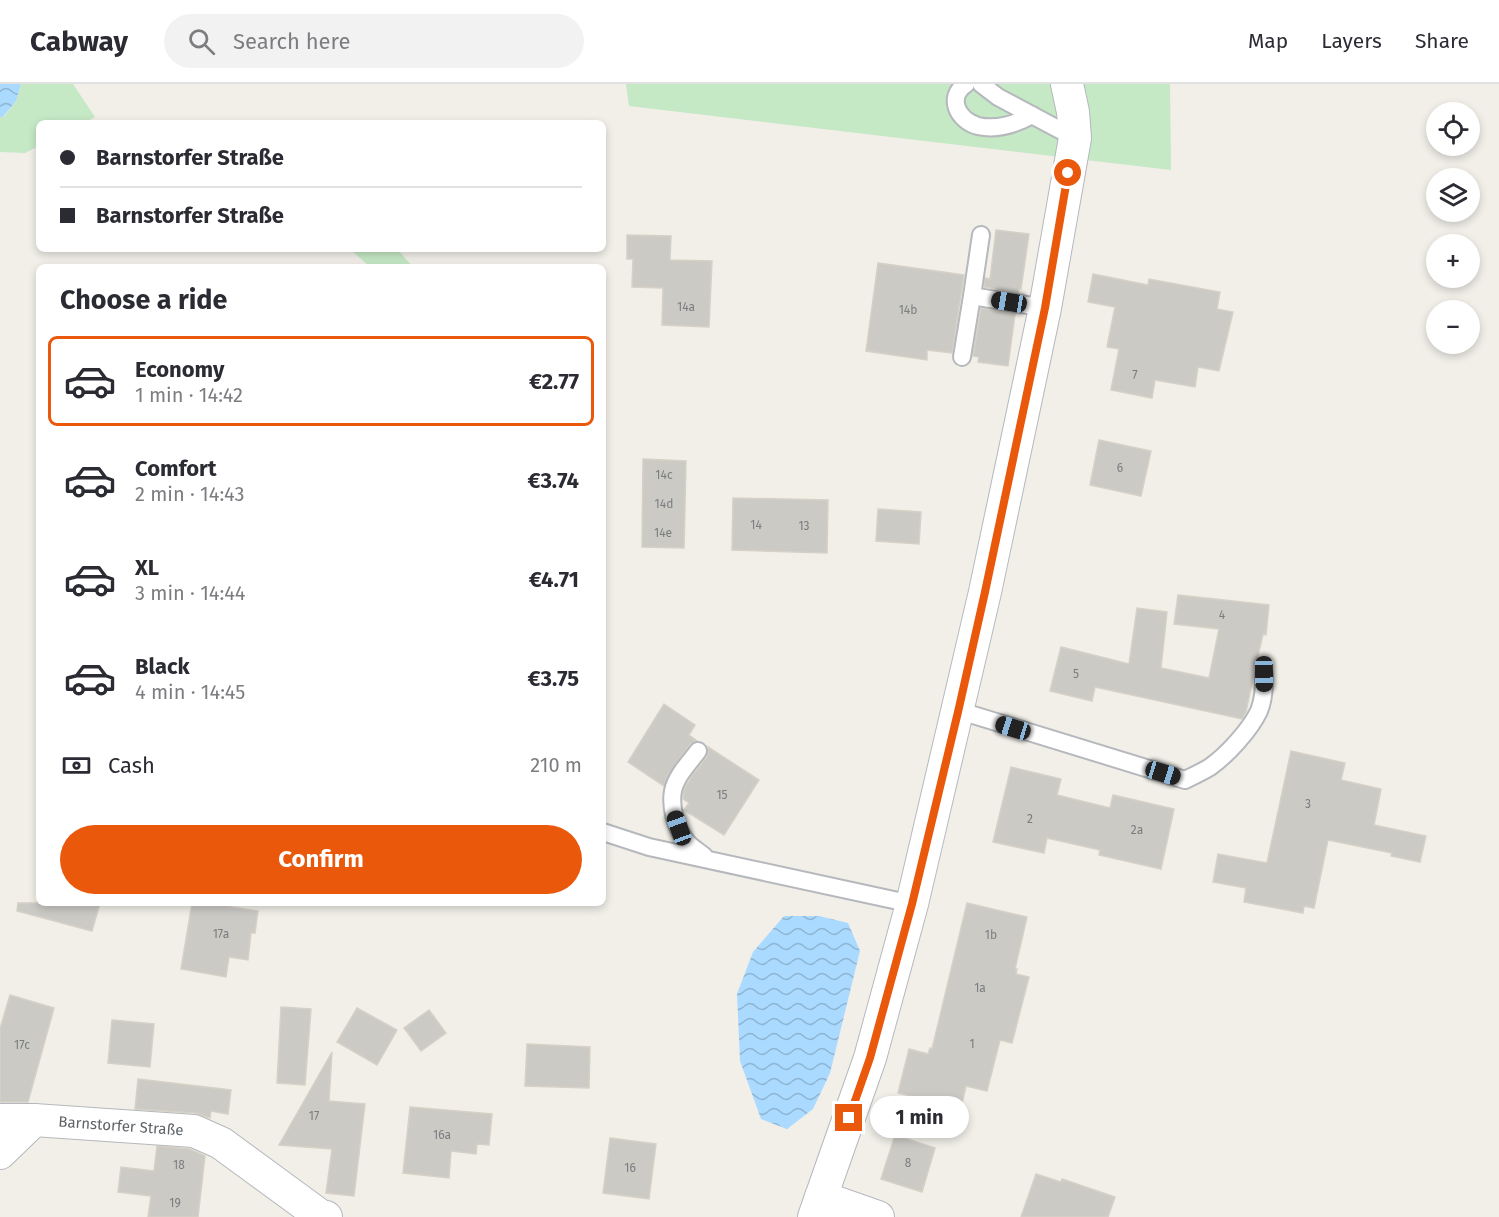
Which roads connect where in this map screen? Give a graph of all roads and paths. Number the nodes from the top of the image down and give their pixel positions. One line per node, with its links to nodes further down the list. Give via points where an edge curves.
1 (966, 84): 4 (lane, via 956,93 955,100 966,122 998,126 1021,122)
2 (981, 84): 4 (lane)
3 (1067, 84): 5 (street)
4 (1032, 115): 5 (lane)
5 (1075, 138): 8 (street)
6 (981, 235): 7 (lane)
7 (972, 296): 8 (lane); 9 (lane)
8 (1045, 308): 11 (street)
9 (962, 357)
10 (1264, 674): 11 (lane, via 1259,710 1244,734 1210,767 1185,780)
11 (958, 712): 15 (street)
12 (698, 751): 14 (lane, via 679,778 672,802 685,840)
13 (606, 833): 14 (lane)
14 (710, 860): 15 (lane)
15 (912, 904): 19 (street, via 870,1058)
16 (0, 1120): 17 (street, Barnstorfer Straße)
17 (34, 1120): 18 (street); 20 (street, Barnstorfer Straße, via 194,1131 221,1143)
18 (0, 1153)
19 (817, 1207): 21 (street)
20 (326, 1217)
21 (878, 1217)

